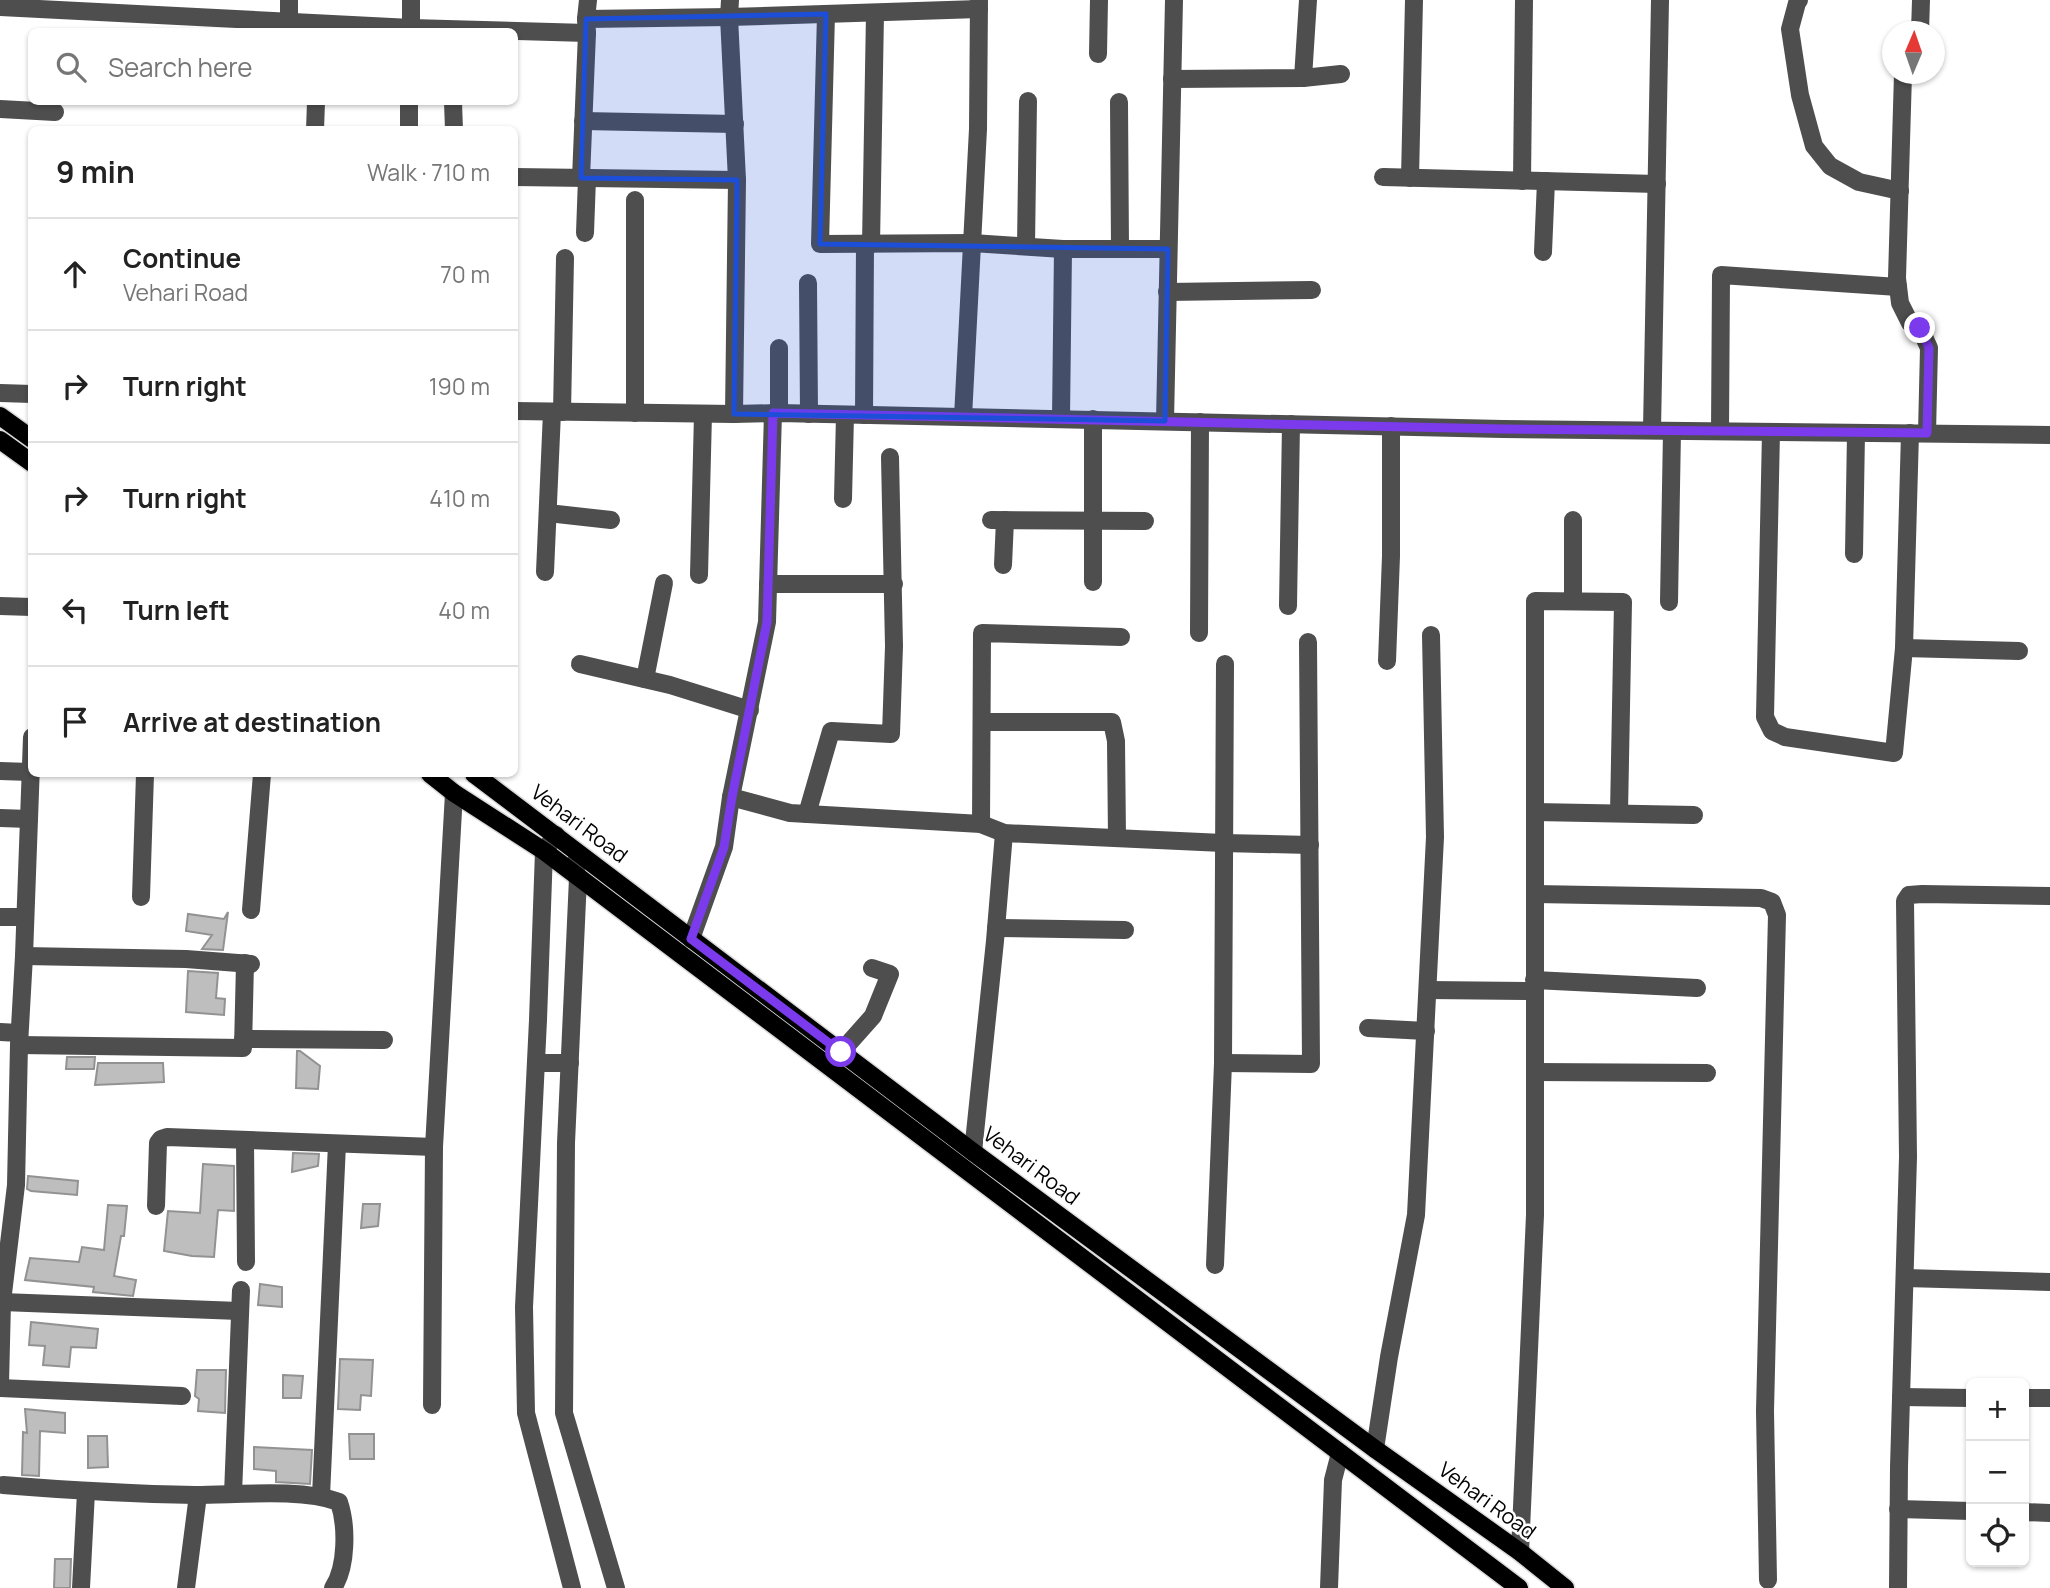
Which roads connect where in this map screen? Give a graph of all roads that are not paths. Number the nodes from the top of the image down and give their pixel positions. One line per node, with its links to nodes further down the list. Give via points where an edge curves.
1 (289, 0): 19 (street)
2 (411, 0): 23 (street)
3 (588, 0): 20 (street)
4 (1099, 0): 25 (street)
5 (1174, 0): 28 (street)
6 (1308, 0): 27 (street)
7 (1414, 0): 45 (street)
8 (1524, 0): 47 (street)
9 (1661, 0): 49 (street)
10 (1799, 0): 50 (street, via 1790,29 1814,146 1830,166 1859,182)
11 (1921, 0): 18 (street)
12 (979, 5): 16 (street); 53 (street)
13 (0, 7): 14 (street)
14 (180, 8): 19 (street)
15 (729, 9): 17 (street); 20 (street); 38 (street)
16 (875, 12): 17 (street); 54 (street)
17 (826, 14): 54 (street, via 820,244)
18 (1920, 21)
19 (289, 22): 21 (street)
20 (586, 26): 24 (street); 37 (street)
21 (320, 27): 22 (street)
22 (350, 28)
23 (411, 28)
24 (498, 28)
25 (1098, 54)
26 (1341, 74): 27 (street)
27 (1303, 78): 28 (street)
28 (1172, 79): 58 (street)
29 (1903, 84): 50 (street)
30 (1028, 101): 55 (street)
31 (1119, 102): 57 (street)
32 (316, 105): 39 (street)
33 (409, 105): 40 (street)
34 (453, 105): 41 (street)
35 (0, 109): 36 (street)
36 (55, 112)
37 (583, 121): 38 (street); 44 (street)
38 (734, 124): 46 (street)
39 (315, 126)
40 (409, 126)
41 (454, 126)
42 (518, 177): 44 (street)
43 (1383, 177): 45 (street)
44 (584, 178): 46 (street); 52 (street)
45 (1410, 178): 47 (street)
46 (737, 180): 73 (street)
47 (1522, 181): 48 (street)
48 (1546, 181): 49 (street); 59 (street)
49 (1657, 184): 85 (street)
50 (1900, 191): 62 (street)
51 (635, 200): 70 (street)
52 (585, 233)
53 (972, 243): 54 (street); 55 (street); 78 (street)
54 (868, 244): 77 (street)
55 (1026, 246): 56 (street)
56 (1063, 249): 57 (street); 79 (street)
57 (1120, 249): 58 (street)
58 (1168, 249): 64 (street)
59 (1543, 252)
60 (565, 258): 69 (street)
61 (808, 283): 74 (street)
62 (1898, 287): 87 (street, via 1721,275); 90 (street, via 1910,323 1920,328 1929,348)
63 (1311, 290): 64 (street)
64 (1167, 292): 81 (street)
65 (779, 348): 71 (street)
66 (0, 393): 67 (street)
67 (28, 394)
68 (518, 411): 69 (street)
69 (557, 412): 70 (street); 97 (street)
70 (635, 413): 72 (street)
71 (776, 413): 73 (street); 74 (street); 108 (street)
72 (702, 414): 73 (street); 105 (street)
73 (734, 414)
74 (809, 414): 76 (street)
75 (0, 415): 92 (main road)
76 (845, 415): 77 (street); 96 (street)
77 (864, 415): 78 (street)
78 (963, 417): 79 (street)
79 (1061, 418): 80 (street)
80 (1093, 419): 81 (street); 101 (street)
81 (1165, 421): 82 (street)
82 (1200, 422): 83 (street); 115 (street)
83 (1291, 424): 84 (street); 113 (street)
84 (1391, 426): 85 (street); 121 (street)
85 (1653, 430): 86 (street)
86 (1672, 430): 87 (street); 111 (street)
87 (1720, 431): 88 (street)
88 (1771, 432): 89 (street); 119 (street, via 1765,717 1772,731 1784,737 1894,753)
89 (1856, 433): 90 (street); 102 (street)
90 (1918, 433): 91 (street); 119 (street)
91 (2050, 435)
92 (28, 436)
93 (0, 439): 95 (main road)
94 (890, 457): 109 (street)
95 (28, 460)
96 (843, 499)
97 (548, 513): 98 (street); 104 (street)
98 (611, 520)
99 (1573, 520): 110 (street)
100 (1145, 521): 101 (street)
101 (1093, 522): 103 (street, via 998,520); 106 (street)
102 (1854, 554)
103 (1003, 565)
104 (545, 572)
105 (699, 575)
106 (1093, 582)
107 (664, 583): 124 (street)
108 (768, 584): 109 (street); 125 (street, via 767,622)
109 (894, 584): 138 (street, via 891,734 831,731)
110 (1573, 601): 136 (street, via 1535,601); 137 (street, via 1623,602)
111 (1669, 602)
112 (0, 606): 114 (street)
113 (1289, 606)
114 (28, 607)
115 (1199, 633)
116 (1431, 635): 163 (street, via 1435,837)
117 (1121, 637): 126 (street, via 982,633)
118 (1308, 642): 147 (street)
119 (1905, 648): 120 (street)
120 (2019, 651)
121 (1387, 661)
122 (580, 664): 124 (street)
123 (1225, 664): 146 (street)
124 (645, 679): 125 (street)
125 (750, 710): 135 (street)
126 (982, 722): 142 (street); 144 (street, via 1112,722)
127 (0, 771): 128 (street)
128 (28, 772)
129 (30, 777): 141 (street)
130 (145, 777): 152 (street)
131 (262, 777): 153 (street)
132 (434, 777): 134 (main road, Vehari Road)
133 (478, 777): 145 (main road, Vehari Road)
134 (454, 793): 148 (main road, Vehari Road); 181 (street)
135 (732, 797): 138 (street); 158 (street, via 724,847)
136 (1535, 812): 137 (street); 150 (street)
137 (1619, 813): 139 (street)
138 (807, 814): 142 (street)
139 (1694, 815)
140 (0, 818): 141 (street)
141 (29, 819): 155 (street)
142 (981, 824): 143 (street)
143 (1004, 833): 144 (street); 156 (street)
144 (1117, 838): 146 (street)
145 (563, 841): 148 (street); 149 (street); 158 (main road, Vehari Road)
146 (1223, 843): 147 (street); 175 (street)
147 (1310, 845): 175 (street, via 1311,1063)
148 (544, 851): 149 (main road, Vehari Road); 164 (street)
149 (578, 878): 165 (street); 201 (main road, Vehari Road)
150 (1535, 894): 161 (street); 212 (street, via 1761,898 1773,902 1777,915 1765,1410)
151 (2050, 896): 187 (street, via 1922,894 1909,895 1905,901)
152 (141, 897)
153 (251, 910)
154 (0, 917): 155 (street)
155 (25, 918): 159 (street)
156 (996, 928): 157 (street); 182 (street)
157 (1125, 930)
158 (691, 939): 172 (main road, Vehari Road)
159 (24, 956): 169 (street, via 248,964); 170 (street)
160 (872, 968): 172 (street, via 890,974 873,1016)
161 (1534, 986): 162 (street); 163 (street); 176 (street)
162 (1697, 988)
163 (1428, 990): 167 (street)
164 (538, 1020): 165 (street); 173 (street)
165 (571, 1020): 174 (street)
166 (1368, 1028): 167 (street)
167 (1426, 1031): 200 (street, via 1416,1215)
168 (0, 1032): 170 (street)
169 (243, 1038): 170 (street, via 243,1048); 171 (street)
170 (19, 1039): 179 (street)
171 (384, 1040)
172 (841, 1052): 182 (main road, Vehari Road)
173 (536, 1063): 174 (street); 216 (street, via 524,1307 526,1412)
174 (570, 1063): 217 (street, via 564,1413)
175 (1223, 1063): 186 (street)
176 (1535, 1072): 177 (street); 211 (street, via 1535,1215)
177 (1707, 1073)
178 (245, 1140): 180 (street); 183 (street, via 161,1139); 185 (street)
179 (9, 1144): 184 (street, via 16,1185)
180 (337, 1144): 181 (street); 206 (street)
181 (434, 1147): 199 (street)
182 (974, 1152): 200 (main road, Vehari Road)
183 (156, 1206)
184 (4, 1253): 190 (street)
185 (246, 1262)
186 (1215, 1265)
187 (1905, 1278): 188 (street); 195 (street)
188 (2050, 1282)
189 (242, 1290): 191 (street)
190 (2, 1302): 191 (street); 192 (street)
191 (239, 1311): 204 (street)
192 (1, 1364): 193 (street)
193 (0, 1386): 194 (street)
194 (182, 1396)
195 (1901, 1397): 196 (street); 207 (street)
196 (1966, 1398)
197 (2029, 1398): 198 (street)
198 (2050, 1398)
199 (432, 1405)
200 (1375, 1449): 211 (main road, Vehari Road)
201 (1340, 1454): 218 (street, via 1333,1480); 219 (main road, Vehari Road)
202 (3, 1485): 203 (street)
203 (86, 1492): 205 (street); 213 (street)
204 (233, 1494): 205 (street); 206 (street)
205 (198, 1495): 214 (street)
206 (321, 1496): 215 (street, via 339,1502 343,1512 343,1567)
207 (1898, 1509): 208 (street); 221 (street)
208 (1966, 1511)
209 (2029, 1512): 210 (street)
210 (2050, 1513)
211 (1520, 1552): 220 (main road, Vehari Road)
212 (1769, 1580)
213 (81, 1588)
214 (187, 1588)
215 (333, 1588)
216 (572, 1588)
217 (616, 1588)
218 (1329, 1588)
219 (1519, 1588)
220 (1565, 1588)
221 (1898, 1588)

